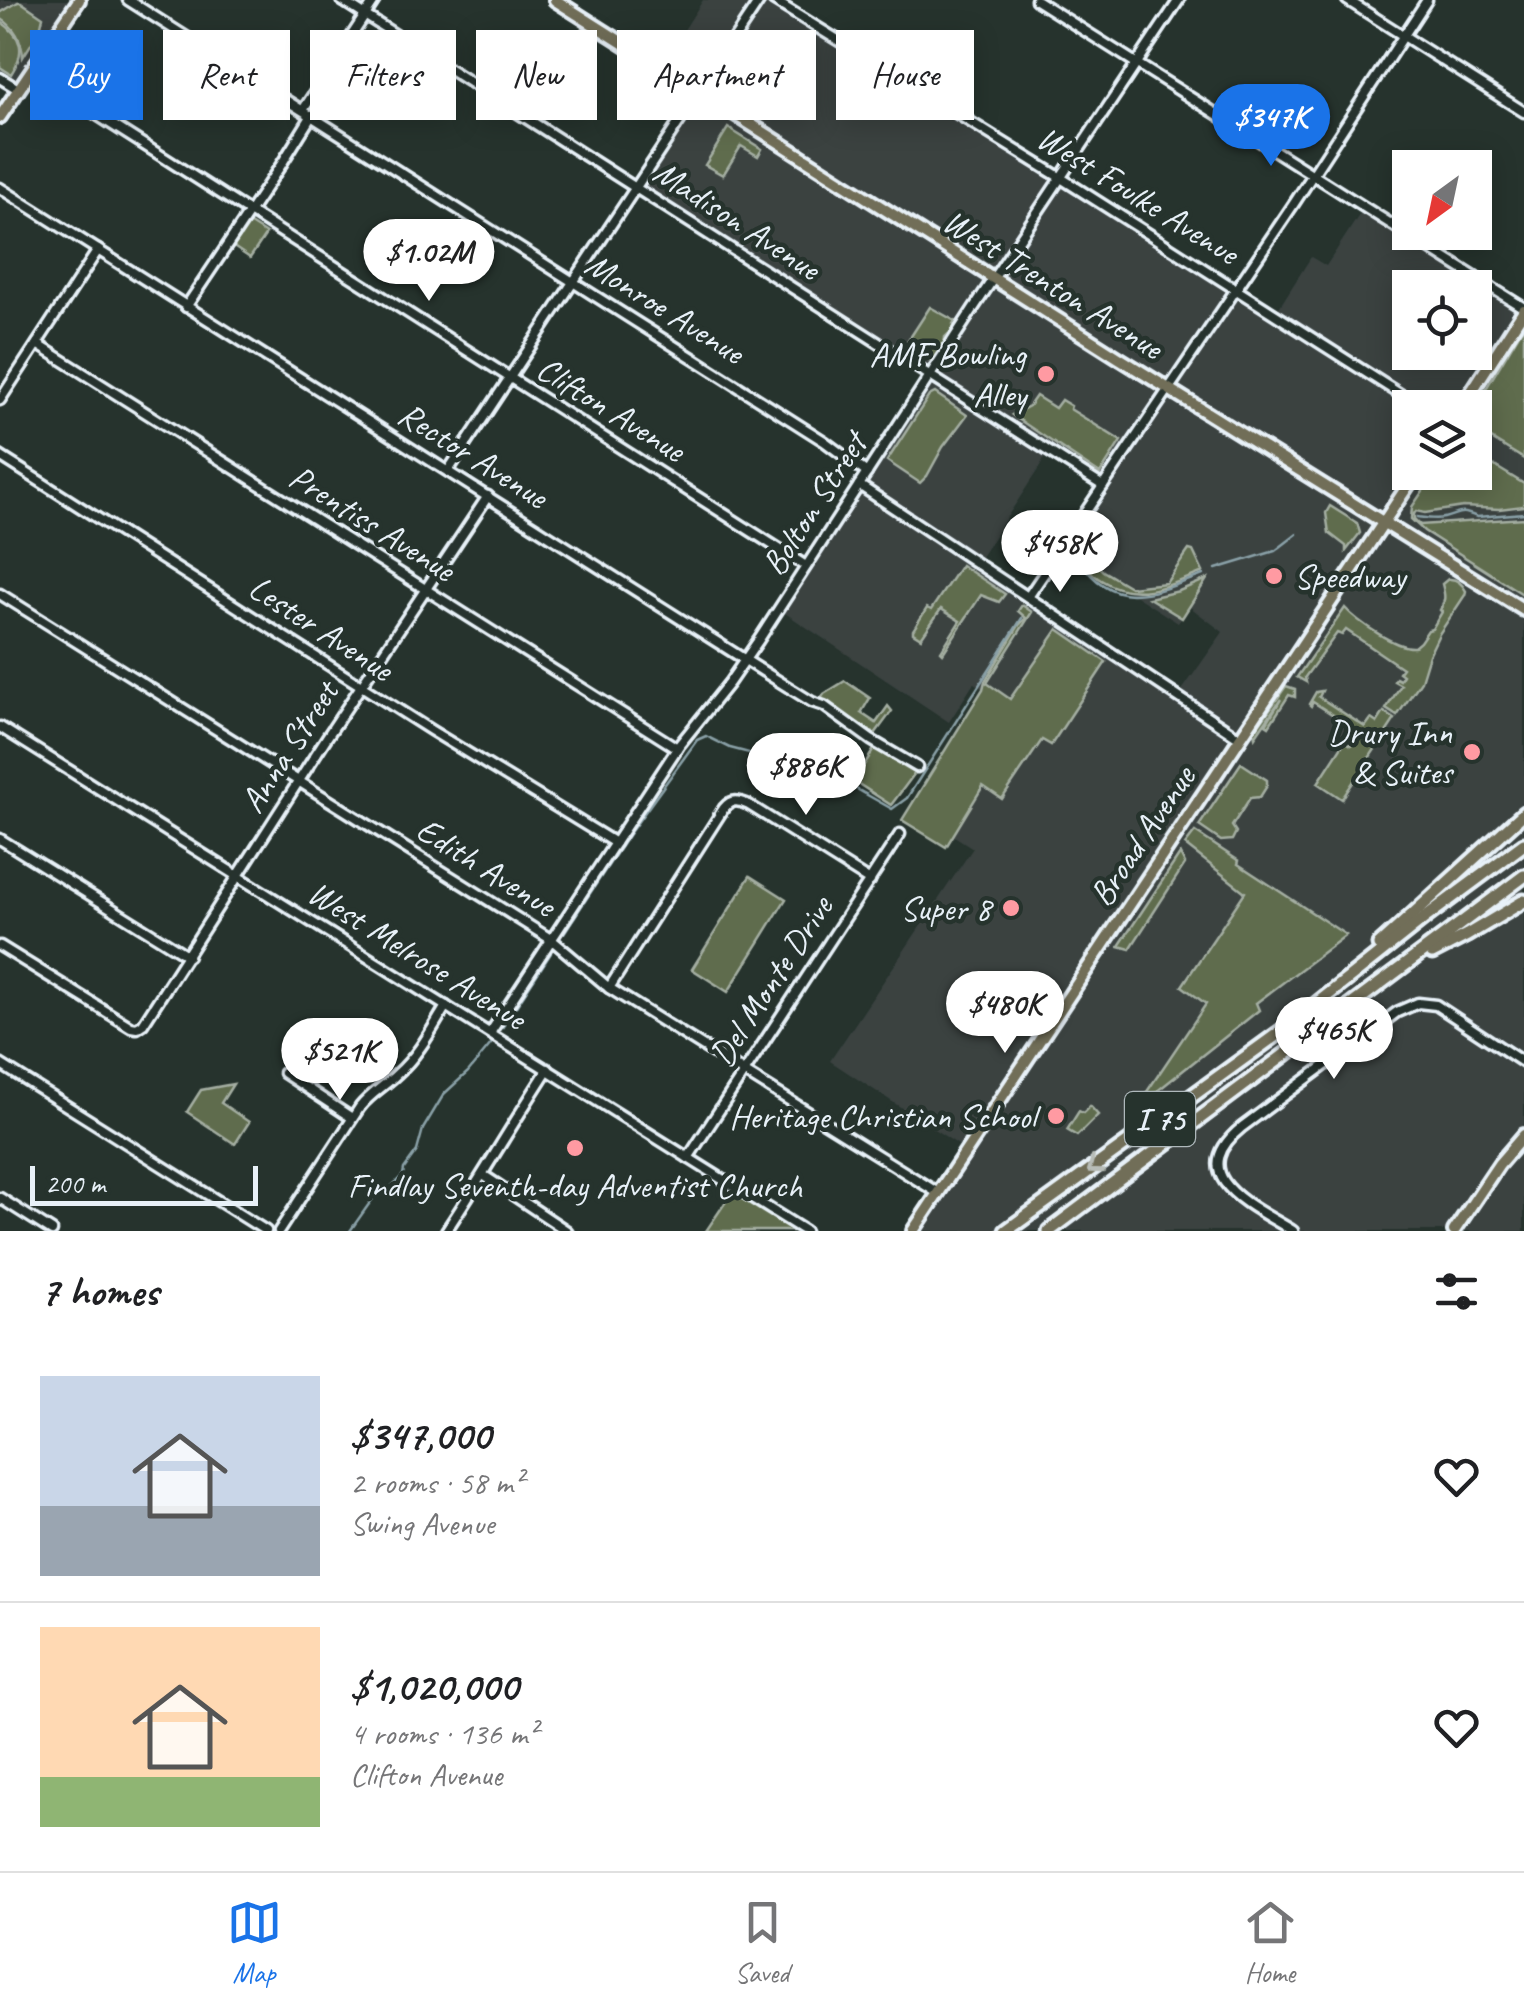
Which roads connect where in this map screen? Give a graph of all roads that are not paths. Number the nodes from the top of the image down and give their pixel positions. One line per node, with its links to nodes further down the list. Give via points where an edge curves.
1 (79, 0): 13 (main road)
2 (128, 0): 21 (street, Monroe Avenue)
3 (341, 0): 12 (street, Madison Avenue)
4 (375, 0): 12 (street)
5 (555, 0): 16 (main road, West Trenton Avenue)
6 (760, 0): 14 (street)
7 (773, 0): 31 (street, West Foulke Avenue)
8 (1036, 0): 17 (street)
9 (1179, 0): 17 (street, Bolton Street)
10 (1346, 0): 15 (street)
11 (1427, 0): 15 (street)
12 (365, 15): 21 (street); 33 (street, Madison Avenue)
13 (59, 30)
14 (740, 30)
15 (1404, 36): 22 (street); 30 (street)
16 (617, 40)
17 (1138, 63): 30 (street); 31 (street, Bolton Street)
18 (30, 74): 20 (main road)
19 (0, 78): 20 (street)
20 (18, 90): 24 (main road)
21 (302, 110): 23 (street, Monroe Avenue)
22 (1524, 112)
23 (310, 114)
24 (0, 117)
25 (310, 118): 34 (street)
26 (104, 120): 34 (street, Clifton Avenue)
27 (320, 120): 37 (street, Monroe Avenue)
28 (680, 120): 33 (street)
29 (742, 120): 36 (main road, West Trenton Avenue)
30 (1313, 174): 38 (street); 40 (street)
31 (1061, 178): 36 (street, Bolton Street); 38 (street, West Foulke Avenue)
32 (0, 188): 35 (street, Rector Avenue)
33 (636, 188): 37 (street); 42 (street, Madison Avenue)
34 (248, 212): 39 (street); 43 (street, Clifton Avenue)
35 (98, 250): 39 (street, Rector Avenue); 41 (street)
36 (993, 279): 42 (street, Bolton Street); 44 (main road, West Trenton Avenue)
37 (574, 282): 43 (street); 50 (street, Monroe Avenue)
38 (1236, 290): 44 (street); 45 (street, West Foulke Avenue)
39 (186, 307): 49 (street, Rector Avenue)
40 (1524, 309): 46 (main road)
41 (37, 344): 47 (street); 57 (street, Prentiss Avenue)
42 (930, 376): 50 (street, Bolton Street); 52 (street, Madison Avenue)
43 (510, 378): 49 (street); 56 (street, Clifton Avenue)
44 (1169, 388): 52 (street); 55 (main road, West Trenton Avenue)
45 (1394, 390)
46 (1472, 390)
47 (0, 400)
48 (0, 456): 62 (street, Lester Avenue)
49 (448, 472): 54 (street, Rector Avenue)
50 (866, 473): 51 (street, Bolton Street)
51 (859, 485): 56 (street, Bolton Street); 59 (street)
52 (1103, 486): 59 (street)
53 (1405, 490): 55 (main road, Broad Avenue)
54 (488, 496): 57 (street, Anna Street); 61 (street, Rector Avenue)
55 (1384, 522): 60 (main road, West Trenton Avenue); 64 (main road, Broad Avenue)
56 (806, 566): 61 (street, Bolton Street)
57 (426, 590): 62 (street, Anna Street); 65 (street, Prentiss Avenue)
58 (0, 594): 67 (street, Edith Avenue)
59 (1028, 597): 64 (street)
60 (1524, 610)
61 (745, 660): 65 (street, Bolton Street); 66 (street, Rector Avenue)
62 (361, 686): 67 (street, Anna Street); 71 (street, Lester Avenue)
63 (0, 727): 74 (street, West Melrose Avenue)
64 (1240, 738): 94 (main road, Broad Avenue)
65 (677, 748): 71 (street, Bolton Street)
66 (916, 767)
67 (300, 782): 74 (street, Anna Street); 77 (street, Edith Avenue)
68 (1524, 813): 83 (highway)
69 (900, 834): 75 (street, Del Monte Drive)
70 (0, 839): 79 (street)
71 (616, 843): 77 (street, Bolton Street)
72 (1524, 844): 83 (highway, I 75)
73 (1524, 876): 80 (highway, I 75)
74 (238, 877): 79 (street, Anna Street); 82 (street, West Melrose Avenue)
75 (870, 881): 81 (street, via 733,801); 88 (street, Del Monte Drive)
76 (1524, 901): 80 (highway)
77 (552, 940): 81 (street, Edith Avenue); 84 (street, Bolton Street)
78 (0, 946): 79 (street, Anna Street, via 137,1028)
79 (188, 956)
80 (1402, 968): 104 (highway, I 75)
81 (609, 988): 88 (street, Edith Avenue)
82 (446, 1006): 84 (street, West Melrose Avenue); 90 (street, via 410,1061)
83 (1290, 1026): 103 (highway, I 75, one-way to 103)
84 (490, 1034): 87 (street, West Melrose Avenue)
85 (1524, 1062): 105 (street, via 1436,1005 1418,1003 1397,1012 1222,1148 1218,1165 1226,1187)
86 (0, 1064): 97 (street)
87 (548, 1069): 92 (street, West Melrose Avenue); 93 (street)
88 (744, 1072): 92 (street, Del Monte Drive); 94 (street, Edith Avenue)
89 (284, 1073): 90 (street)
90 (352, 1118): 98 (street)
91 (1524, 1135): 106 (main road)
92 (688, 1158): 101 (street, West Melrose Avenue)
93 (483, 1175): 99 (street); 100 (street)
94 (938, 1192): 102 (main road, Broad Avenue)
95 (0, 1198): 96 (street)
96 (52, 1231)
97 (266, 1231)
98 (279, 1231)
99 (446, 1231)
100 (567, 1231)
101 (804, 1231)
102 (913, 1231)
103 (1006, 1231)
104 (1048, 1231)
105 (1292, 1231)
106 (1454, 1231)

